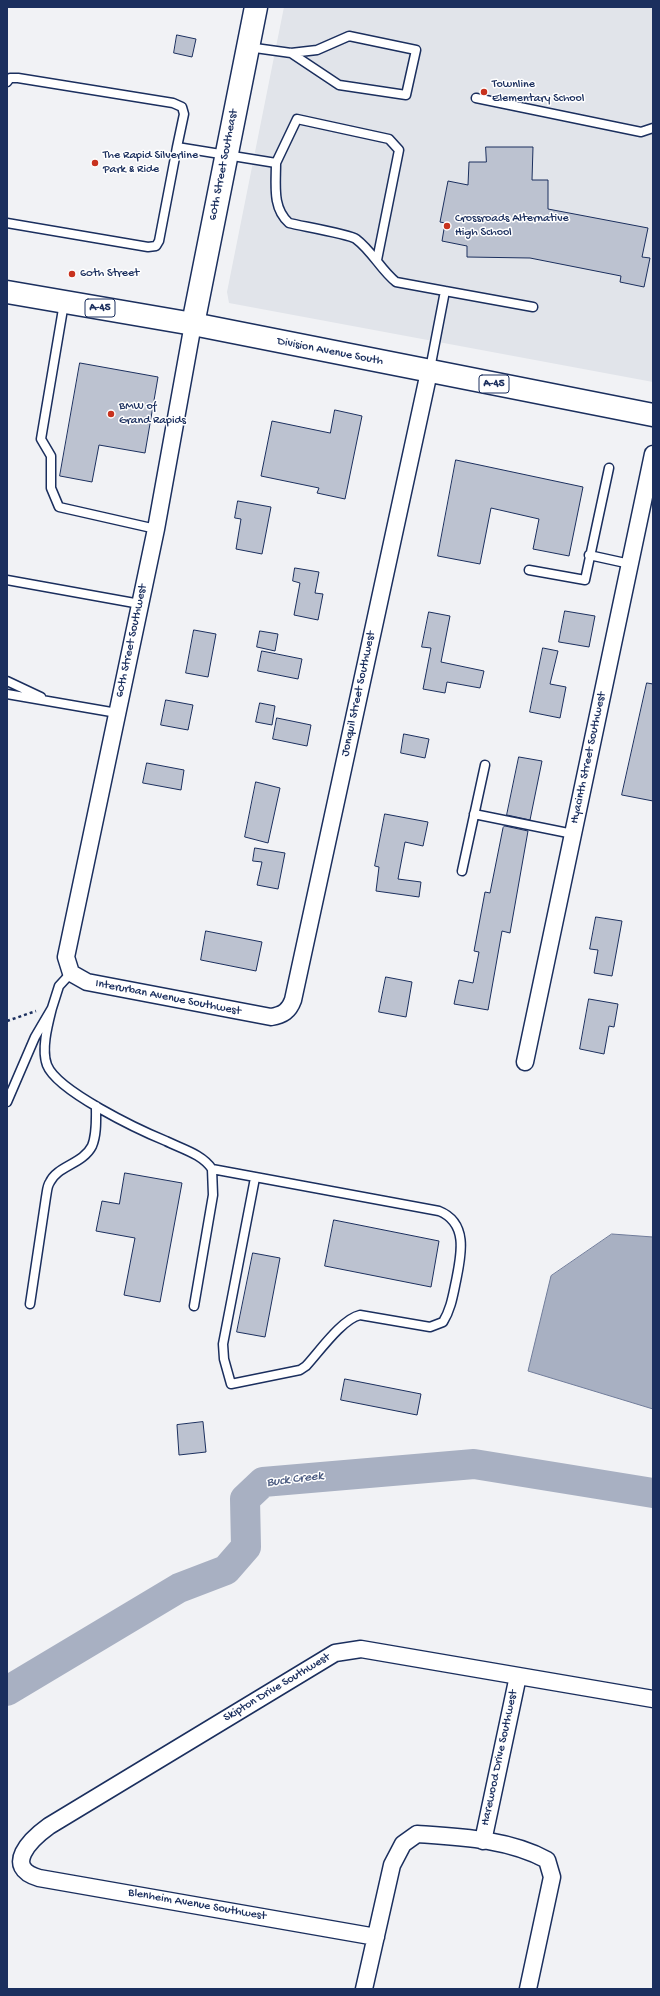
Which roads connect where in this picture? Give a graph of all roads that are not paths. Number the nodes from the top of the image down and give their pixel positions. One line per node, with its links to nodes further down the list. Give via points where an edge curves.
1 (256, 7): 2 (main road, 60th Street Southeast)
2 (248, 47): 3 (lane); 8 (main road, 60th Street Southeast)
3 (291, 53): 3 (lane, via 317,50 349,36 416,50 406,95 339,85)
4 (7, 82): 7 (lane, via 10,78 18,78 173,103 182,107 184,114)
5 (476, 98): 6 (lane, via 641,132)
6 (653, 128)
7 (177, 147): 8 (lane); 10 (lane, via 156,246 148,247)
8 (226, 155): 9 (lane); 16 (main road, 60th Street Southeast)
9 (276, 163): 11 (lane, via 277,207 282,217 289,223 354,238); 11 (lane, via 297,119 389,139 399,150)
10 (7, 223)
11 (377, 260): 12 (lane, via 396,282)
12 (445, 291): 15 (lane); 17 (lane)
13 (7, 292): 14 (main road, Division Avenue South / A-45)
14 (64, 302): 16 (main road, Division Avenue South / A-45); 21 (lane, via 41,439 52,456 51,488 59,507)
15 (533, 307)
16 (192, 324): 17 (main road, Division Avenue South / A-45); 21 (street, 60th Street Southwest)
17 (429, 372): 18 (main road, Division Avenue South / A-45); 37 (street, Jonquil Street Southwest, via 293,1000)
18 (653, 415)
19 (653, 454): 23 (street, Hyacinth Street Southwest)
20 (609, 468): 22 (lane)
21 (156, 529): 26 (street, 60th Street Southwest)
22 (589, 555): 23 (lane); 24 (lane, via 584,580)
23 (630, 564): 33 (street, Hyacinth Street Southwest)
24 (529, 570)
25 (7, 580): 26 (lane)
26 (140, 604): 30 (street, 60th Street Southwest)
27 (7, 681): 29 (lane)
28 (7, 694): 29 (lane)
29 (51, 702): 30 (lane)
30 (117, 713): 35 (street, 60th Street Southwest, via 66,957)
31 (485, 765): 32 (lane)
32 (474, 814): 33 (lane); 34 (lane)
33 (573, 834): 38 (street, Hyacinth Street Southwest)
34 (462, 871)
35 (71, 973): 36 (lane, via 59,986); 37 (street, Interurban Avenue Southwest, via 87,982 271,1017)
36 (52, 1008): 39 (lane, via 32,1044); 40 (lane, via 46,1037 48,1068 56,1078)
37 (284, 1013)
38 (526, 1062)
39 (7, 1102)
40 (96, 1106): 41 (lane, via 195,1154); 43 (lane, via 94,1136 89,1151 50,1180)
41 (212, 1169): 42 (lane); 44 (lane, via 213,1194)
42 (255, 1178): 42 (lane, via 446,1214 457,1226 462,1242 450,1308 443,1322 430,1327 354,1316 300,1370 231,1384 223,1344)
43 (30, 1304)
44 (194, 1306)
45 (518, 1676): 46 (street, Skipton Drive Southwest); 47 (street, Harewood Drive Southwest); 48 (street, Skipton Drive Southwest, via 361,1649 335,1653 49,1826 29,1844 22,1857)
46 (653, 1699)
47 (483, 1841): 49 (street, via 417,1834 402,1844 392,1865); 51 (street, via 529,1850 547,1860 552,1877)
48 (21, 1867): 49 (street, Blenheim Avenue Southwest, via 29,1875 39,1878)
49 (376, 1937): 50 (street)
50 (364, 1989)
51 (528, 1989)

